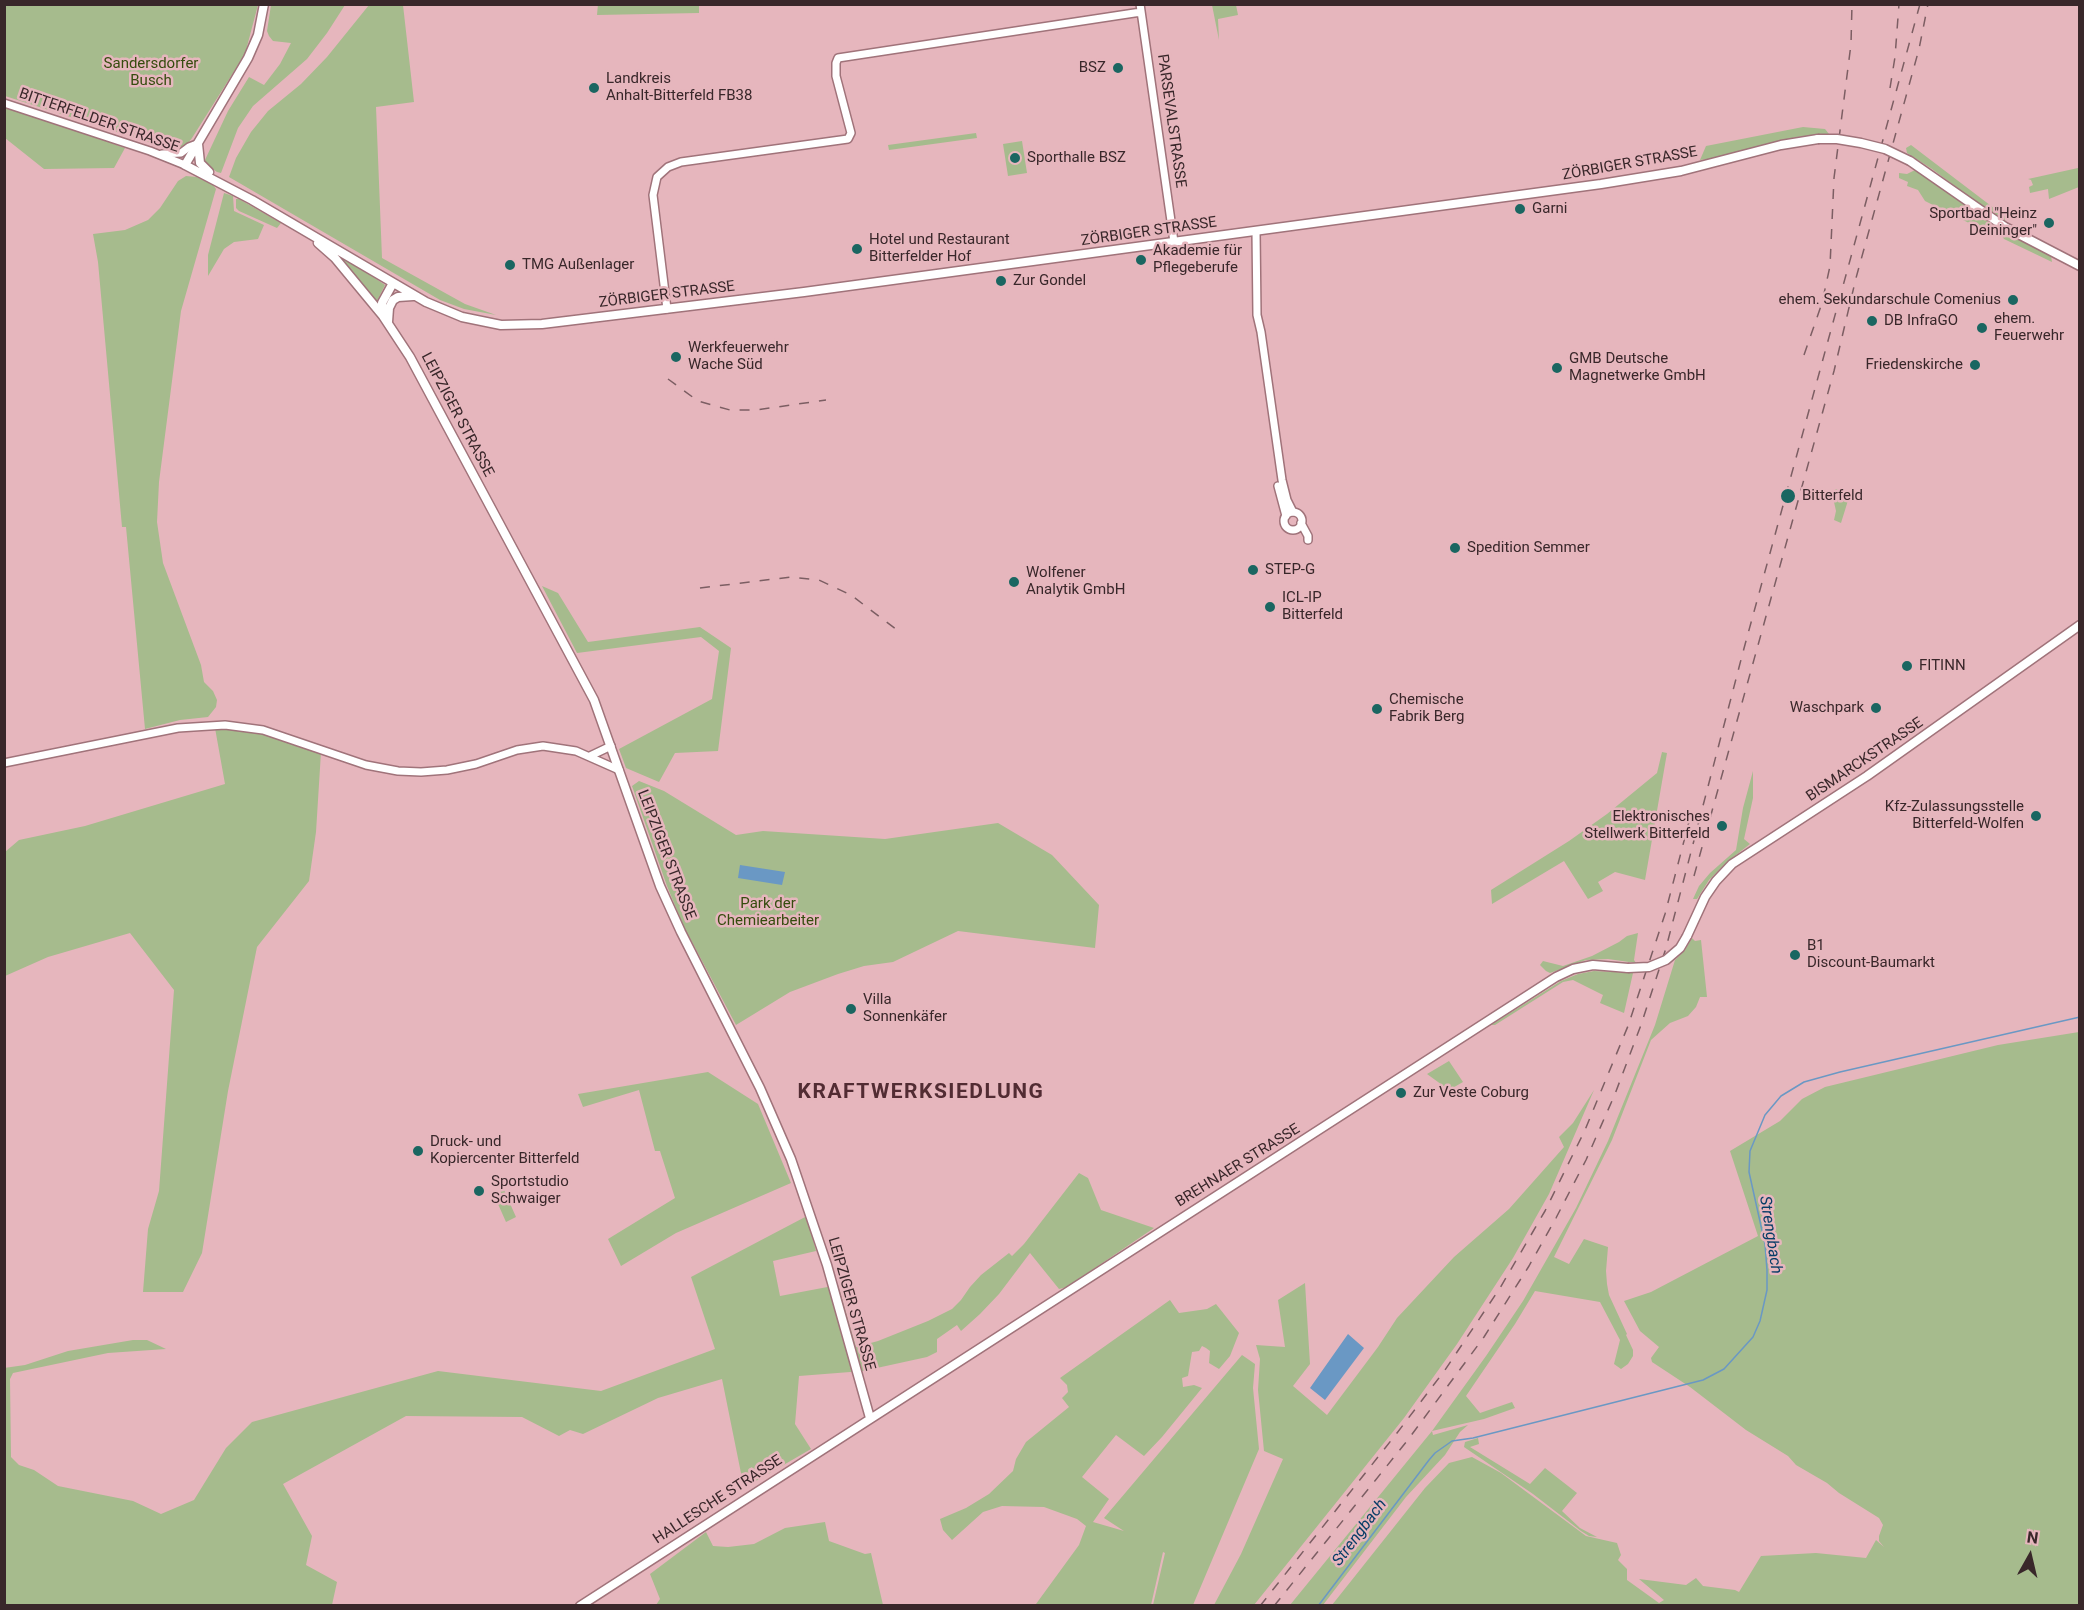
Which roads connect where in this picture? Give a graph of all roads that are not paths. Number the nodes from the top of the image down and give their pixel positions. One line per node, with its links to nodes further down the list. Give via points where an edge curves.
1 (264, 4): 4 (main road, via 258,35 248,58)
2 (1140, 8): 10 (street, PARSEVALSTRASSE); 14 (street, via 838,58 836,76 850,138 668,166 657,177 653,195)
3 (4, 103): 5 (street, BITTERFELDER STRASSE)
4 (197, 143): 5 (street, via 179,153); 6 (main road); 7 (main road, via 200,163)
5 (160, 155): 6 (street, BITTERFELDER STRASSE)
6 (185, 165): 7 (main road)
7 (214, 179): 8 (main road)
8 (300, 228): 12 (main road, ZÖRBIGER STRASSE); 15 (main road, LEIPZIGER STRASSE, via 335,258)
9 (1256, 231): 10 (main road, ZÖRBIGER STRASSE); 11 (main road, ZÖRBIGER STRASSE, bridge, via 1654,176 1790,142 1837,139 1885,149 1910,161 2012,231); 16 (street, via 1257,333 1279,487)
10 (1174, 242): 14 (main road, ZÖRBIGER STRASSE)
11 (2079, 266)
12 (393, 283): 13 (main road, ZÖRBIGER STRASSE); 15 (main road, via 382,303)
13 (414, 296): 14 (main road, ZÖRBIGER STRASSE, via 462,317 510,326); 15 (main road, via 393,300)
14 (667, 309)
15 (386, 319): 18 (main road, LEIPZIGER STRASSE, via 420,374 592,694)
16 (1290, 514): 16 (street, via 1286,526 1299,526 1300,516)
17 (2079, 625): 22 (main road, BISMARCKSTRASSE, bridge, via 1896,756 1732,864 1705,897 1680,948 1649,967)
18 (611, 746): 19 (street); 21 (main road, LEIPZIGER STRASSE)
19 (590, 756): 20 (street, via 556,747 536,747 447,771 408,772 366,765 276,734 225,725 181,728); 21 (street)
20 (4, 763)
21 (619, 770): 23 (main road, LEIPZIGER STRASSE, via 660,886 780,1133 819,1239)
22 (1628, 968): 23 (main road, BREHNAER STRASSE, via 1593,965 1556,977)
23 (870, 1418): 24 (main road, HALLESCHE STRASSE)
24 (580, 1605)

